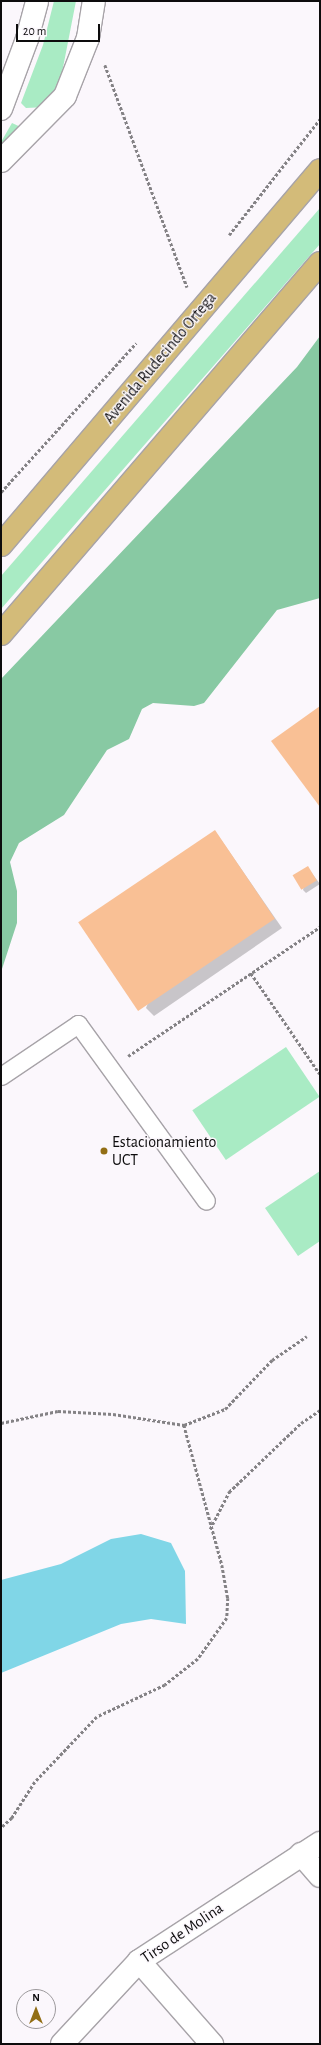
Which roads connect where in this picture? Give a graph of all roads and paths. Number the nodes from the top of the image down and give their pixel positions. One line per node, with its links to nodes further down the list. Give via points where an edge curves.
1 (37, 1): 4 (street, via 27,39)
2 (94, 1): 3 (street)
3 (88, 38): 6 (street, via 65,96); 11 (path, via 98,46)
4 (1, 108)
5 (320, 119): 8 (path)
6 (1, 161)
7 (320, 170): 15 (main road, Avenida Rudecindo Ortega)
8 (226, 238)
9 (320, 263): 16 (main road)
10 (192, 281): 11 (path)
11 (187, 288): 12 (path)
12 (181, 293)
13 (139, 340): 14 (path)
14 (1, 492)
15 (1, 545)
16 (1, 634)
17 (320, 927): 18 (path)
18 (251, 973): 19 (path); 20 (path)
19 (125, 1058)
20 (320, 1074)
21 (1, 1076): 22 (lane, via 78,1024)
22 (206, 1201)
23 (307, 1336): 26 (path, via 272,1360 225,1409)
24 (320, 1410): 27 (path, via 301,1423 229,1492)
25 (1, 1423): 26 (path, via 58,1411)
26 (184, 1425): 27 (path)
27 (210, 1530): 28 (path, via 222,1566 228,1598 227,1618 216,1638 183,1673 97,1717 35,1782)
28 (1, 1828)
29 (320, 1843): 30 (street, Tirso de Molina)
30 (301, 1854): 31 (street); 32 (street, Tirso de Molina)
31 (320, 1876)
32 (139, 1961): 33 (street, Tirso de Molina); 34 (street)
33 (62, 2044)
34 (212, 2044)

